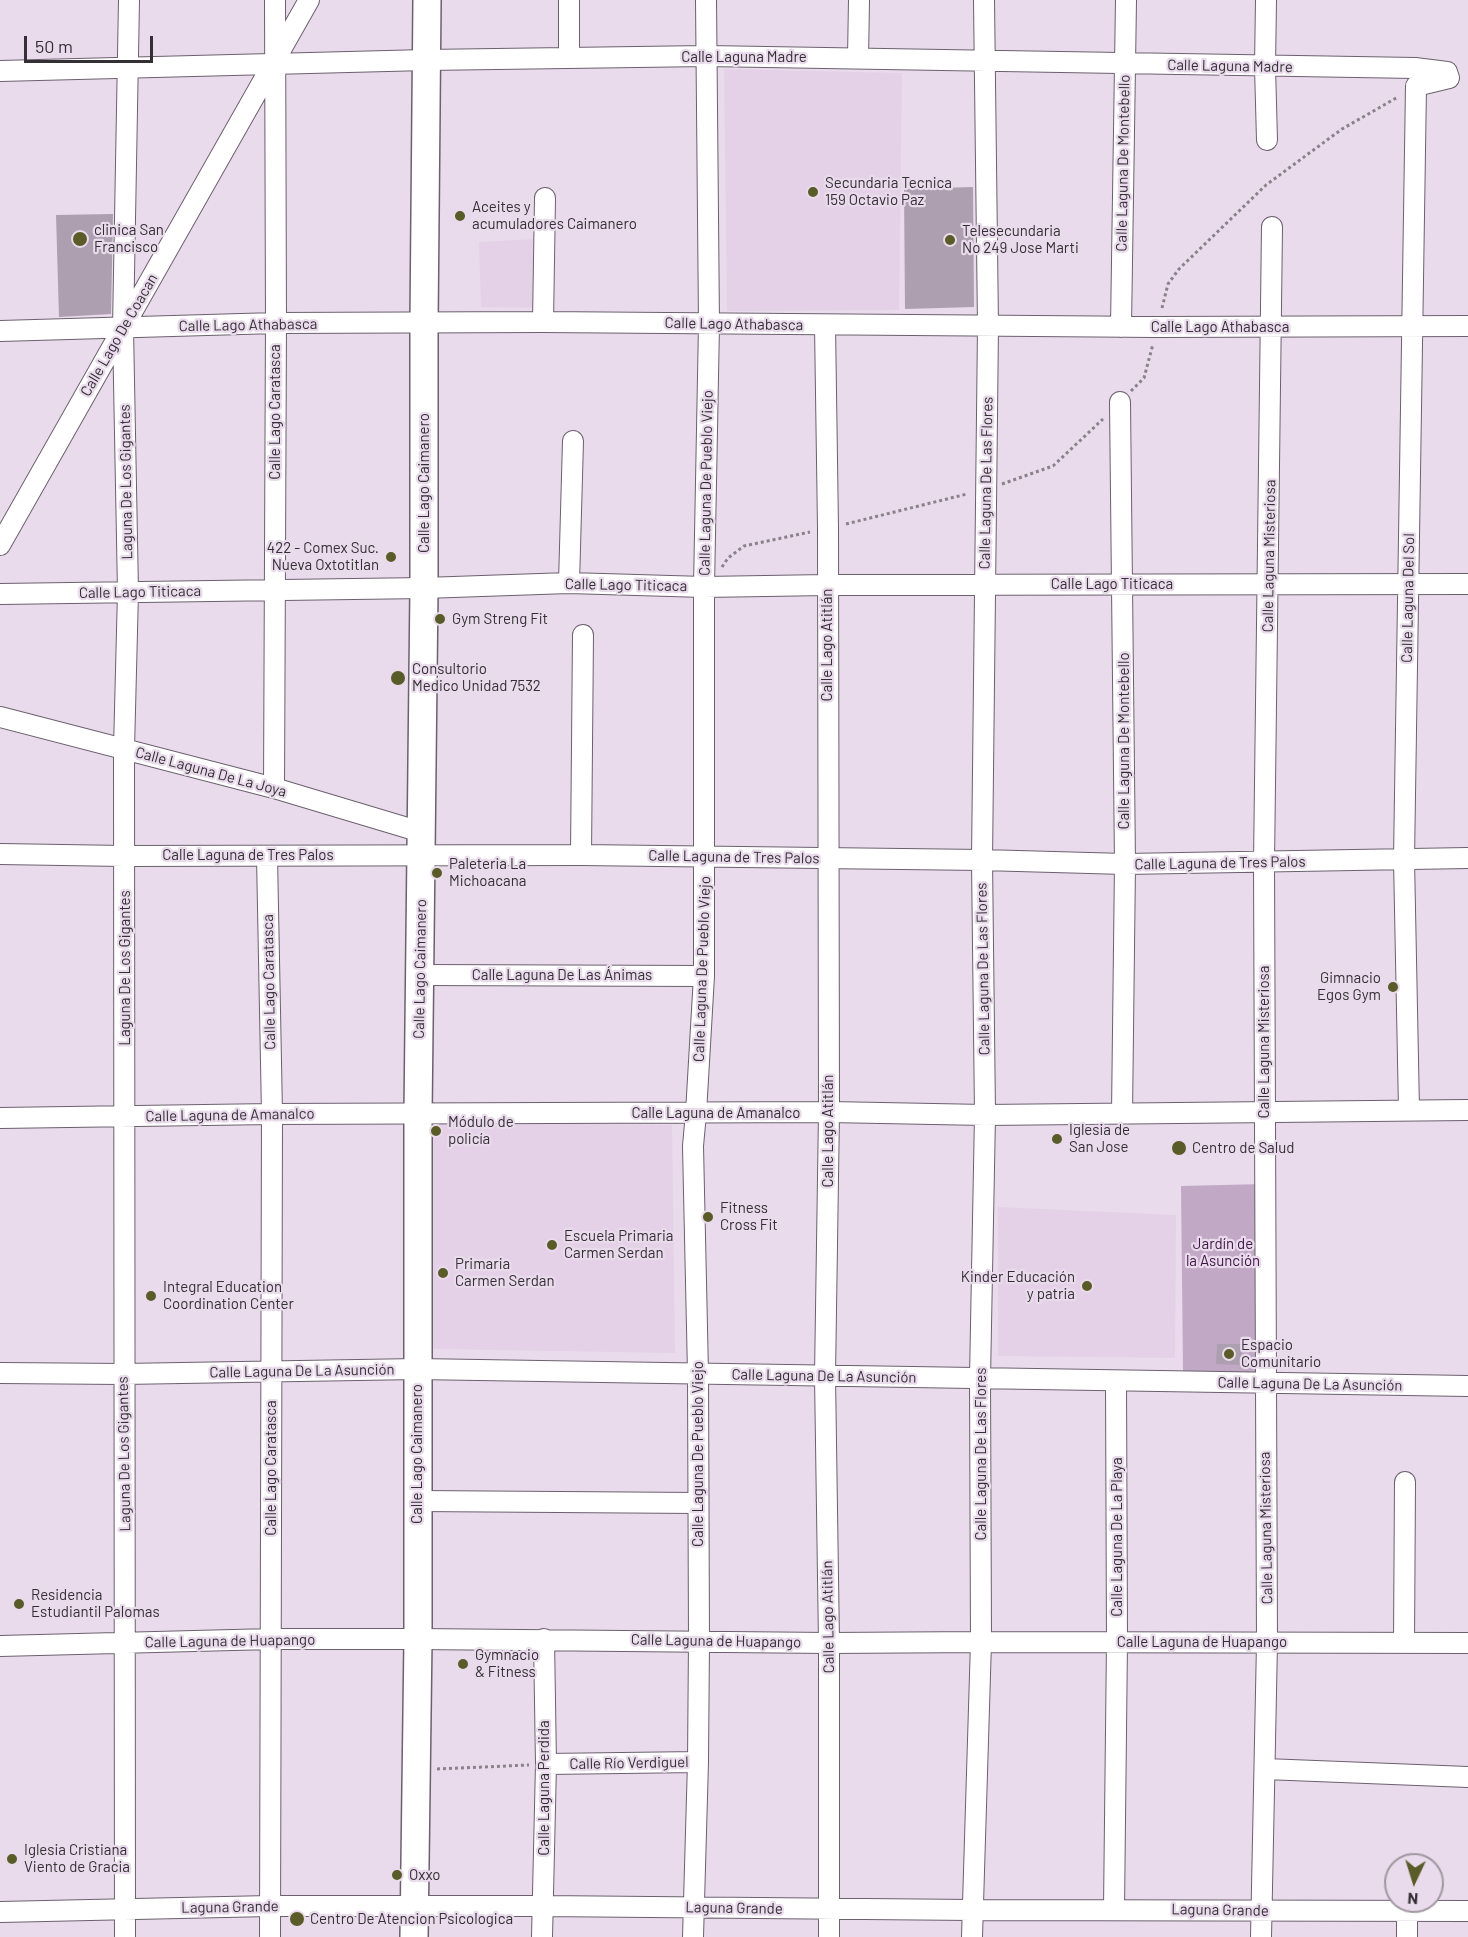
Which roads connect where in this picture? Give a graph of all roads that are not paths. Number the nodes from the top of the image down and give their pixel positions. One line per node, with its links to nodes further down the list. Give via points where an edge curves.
1 (129, 0): 18 (street, Laguna De Los Gigantes)
2 (275, 0): 16 (street, Calle Lago Caratasca)
3 (309, 0): 16 (street, Calle Lago De Coacan)
4 (427, 0): 14 (street, Calle Lago Caimanero)
5 (569, 0): 13 (street)
6 (706, 0): 11 (street, Calle Laguna De Pueblo Viejo)
7 (859, 0): 12 (street)
8 (984, 0): 15 (street, Calle Laguna De Las Flores)
9 (1126, 0): 17 (street, Calle Laguna De Montebello)
10 (1266, 0): 19 (street)
11 (707, 56): 12 (street, Calle Laguna Madre); 13 (street, Calle Laguna Madre); 28 (street, Calle Laguna De Pueblo Viejo)
12 (858, 57): 15 (street, Calle Laguna Madre)
13 (569, 58): 14 (street, Calle Laguna Madre)
14 (426, 60): 16 (street, Calle Laguna Madre); 27 (street, Calle Lago Caimanero)
15 (984, 60): 17 (street, Calle Laguna Madre); 30 (street, Calle Laguna De Las Flores)
16 (274, 63): 18 (street, Calle Laguna Madre); 26 (street, Calle Lago Caratasca); 35 (street, Calle Lago De Coacan)
17 (1124, 63): 19 (street, Calle Laguna Madre); 34 (street, Calle Laguna De Montebello)
18 (128, 67): 20 (street, Calle Laguna Madre); 35 (street, Laguna De Los Gigantes)
19 (1265, 67): 21 (street, Calle Laguna Madre, via 1415,68 1449,74 1449,78); 22 (street)
20 (0, 71)
21 (1416, 86): 32 (street, Calle Laguna Del Sol)
22 (1267, 140)
23 (545, 198): 25 (street)
24 (1272, 227): 31 (street, Calle Laguna Misteriosa)
25 (543, 322): 27 (street, Calle Lago Athabasca); 28 (street, Calle Lago Athabasca)
26 (276, 323): 27 (street, Calle Lago Athabasca); 35 (street, Calle Lago Athabasca); 49 (street, Calle Lago Caratasca)
27 (424, 323): 48 (street, Calle Lago Caimanero)
28 (710, 324): 29 (street, Calle Lago Athabasca); 47 (street, Calle Laguna De Pueblo Viejo)
29 (825, 325): 30 (street, Calle Lago Athabasca); 45 (street, Calle Lago Atitlán)
30 (988, 326): 34 (street, Calle Lago Athabasca); 46 (street, Calle Laguna De Las Flores)
31 (1272, 326): 32 (street, Calle Lago Athabasca); 34 (street, Calle Lago Athabasca); 42 (street, Calle Laguna Misteriosa)
32 (1412, 326): 33 (street, Calle Lago Athabasca); 43 (street, Calle Laguna Del Sol)
33 (1468, 326)
34 (1121, 327)
35 (123, 328): 36 (street, Calle Lago Athabasca); 39 (street, Calle Lago De Coacan); 50 (street, Laguna De Los Gigantes)
36 (0, 331)
37 (1120, 402): 41 (street, Calle Laguna De Montebello)
38 (573, 441): 40 (street)
39 (0, 545)
40 (569, 583): 47 (street, Calle Lago Titicaca); 48 (street, Calle Lago Titicaca)
41 (1123, 584): 42 (street, Calle Lago Titicaca); 46 (street, Calle Lago Titicaca); 67 (street, Calle Laguna De Montebello)
42 (1268, 584): 43 (street, Calle Lago Titicaca); 66 (street, Calle Laguna Misteriosa)
43 (1408, 584): 44 (street, Calle Lago Titicaca); 64 (street, Calle Laguna Del Sol)
44 (1468, 584)
45 (827, 585): 46 (street, Calle Lago Titicaca); 47 (street, Calle Lago Titicaca); 63 (street, Calle Lago Atitlán)
46 (985, 585): 65 (street, Calle Laguna De Las Flores)
47 (704, 587): 61 (street, Calle Laguna De Pueblo Viejo)
48 (424, 588): 49 (street, Calle Lago Titicaca); 56 (street, Calle Lago Caimanero)
49 (274, 590): 50 (street, Calle Lago Titicaca); 55 (street, Calle Lago Caratasca)
50 (128, 592): 51 (street, Calle Lago Titicaca); 54 (street, Laguna De Los Gigantes)
51 (0, 594)
52 (583, 635): 58 (street)
53 (0, 717): 54 (street, Calle Laguna De La Joya)
54 (124, 749): 55 (street, Calle Laguna De La Joya); 59 (street, Laguna De Los Gigantes)
55 (274, 788): 56 (street, Calle Laguna De La Joya)
56 (421, 843): 58 (street, Calle Laguna de Tres Palos); 60 (street, Calle Laguna de Tres Palos); 68 (street, Calle Lago Caimanero)
57 (0, 854): 59 (street, Calle Laguna de Tres Palos)
58 (580, 855): 61 (street, Calle Laguna de Tres Palos)
59 (124, 856): 60 (street, Calle Laguna de Tres Palos); 79 (street, Laguna De Los Gigantes)
60 (267, 856): 76 (street, Calle Lago Caratasca)
61 (704, 857): 63 (street, Calle Laguna de Tres Palos); 69 (street, Calle Laguna De Pueblo Viejo)
62 (1468, 858): 64 (street, Calle Laguna de Tres Palos)
63 (829, 859): 65 (street, Calle Laguna de Tres Palos); 72 (street, Calle Lago Atitlán)
64 (1404, 859): 66 (street, Calle Laguna de Tres Palos); 70 (street, Calle Laguna Del Sol)
65 (982, 860): 67 (street, Calle Laguna de Tres Palos); 78 (street, Calle Laguna De Las Flores)
66 (1264, 863): 67 (street, Calle Laguna de Tres Palos); 75 (street, Calle Laguna Misteriosa)
67 (1125, 864): 77 (street, Calle Laguna De Montebello)
68 (421, 975): 69 (street, Calle Laguna De Las Ánimas); 73 (street, Calle Lago Caimanero)
69 (704, 976): 74 (street, Calle Laguna De Pueblo Viejo)
70 (1409, 1110): 71 (street, Calle Laguna de Amanalco); 75 (street, Calle Laguna de Amanalco)
71 (1468, 1110)
72 (829, 1112): 74 (street, Calle Laguna de Amanalco); 78 (street, Calle Laguna de Amanalco); 86 (street, Calle Lago Atitlán)
73 (418, 1113): 74 (street, Calle Laguna de Amanalco); 76 (street, Calle Laguna de Amanalco); 82 (street, Calle Lago Caimanero)
74 (696, 1113): 84 (street, Calle Laguna De Pueblo Viejo, via 693,1146)
75 (1264, 1113): 77 (street, Calle Laguna de Amanalco); 89 (street, Calle Laguna Misteriosa)
76 (272, 1114): 79 (street, Calle Laguna de Amanalco); 81 (street, Calle Lago Caratasca)
77 (1122, 1114): 78 (street, Calle Laguna de Amanalco)
78 (986, 1115): 87 (street, Calle Laguna De Las Flores)
79 (125, 1117): 80 (street, Calle Laguna de Amanalco); 85 (street, Laguna De Los Gigantes)
80 (0, 1118)
81 (271, 1370): 82 (street, Calle Laguna De La Asunción); 85 (street, Calle Laguna De La Asunción); 94 (street, Calle Lago Caratasca)
82 (417, 1370): 84 (street, Calle Laguna De La Asunción); 92 (street, Calle Lago Caimanero)
83 (0, 1373): 85 (street, Calle Laguna De La Asunción)
84 (698, 1373): 86 (street, Calle Laguna De La Asunción); 93 (street, Calle Laguna De Pueblo Viejo)
85 (123, 1374): 100 (street, Laguna De Los Gigantes)
86 (825, 1376): 87 (street, Calle Laguna De La Asunción); 101 (street, Calle Lago Atitlán)
87 (980, 1378): 88 (street, Calle Laguna De La Asunción); 98 (street, Calle Laguna De Las Flores)
88 (1116, 1381): 89 (street, Calle Laguna De La Asunción); 99 (street, Calle Laguna De La Playa)
89 (1265, 1384): 90 (street, Calle Laguna De La Asunción); 102 (street, Calle Laguna Misteriosa)
90 (1468, 1386)
91 (1405, 1482): 103 (street)
92 (418, 1501): 93 (street); 95 (street, Calle Lago Caimanero)
93 (698, 1503): 97 (street, Calle Laguna De Pueblo Viejo)
94 (272, 1639): 95 (street, Calle Laguna de Huapango); 100 (street, Calle Laguna de Huapango); 110 (street, Calle Lago Caratasca)
95 (418, 1639): 96 (street, Calle Laguna de Huapango); 112 (street, Calle Lago Caimanero)
96 (544, 1639): 97 (street, Calle Laguna de Huapango); 107 (street, Calle Laguna Perdida)
97 (699, 1641): 101 (street, Calle Laguna de Huapango); 106 (street, Calle Laguna De Pueblo Viejo)
98 (981, 1642): 99 (street, Calle Laguna de Huapango); 101 (street, Calle Laguna de Huapango); 117 (street, Calle Laguna De Las Flores)
99 (1118, 1642): 102 (street, Calle Laguna de Huapango); 116 (street, Calle Laguna De La Playa)
100 (126, 1643): 105 (street, Calle Laguna de Huapango); 115 (street, Laguna De Los Gigantes)
101 (829, 1643): 114 (street, Calle Lago Atitlán)
102 (1267, 1643): 103 (street, Calle Laguna de Huapango); 108 (street, Calle Laguna Misteriosa)
103 (1404, 1643): 104 (street, Calle Laguna de Huapango)
104 (1468, 1643)
105 (0, 1646)
106 (698, 1762): 107 (street, Calle Río Verdiguel); 113 (street, Calle Laguna De Pueblo Viejo)
107 (546, 1764): 111 (street, Calle Laguna Perdida)
108 (1265, 1769): 109 (street); 118 (street, Calle Laguna Misteriosa)
109 (1468, 1777)
110 (270, 1906): 112 (street, Laguna Grande); 115 (street, Laguna Grande); 125 (street, Calle Lago Caratasca)
111 (543, 1906): 112 (street, Laguna Grande); 113 (street, Laguna Grande); 127 (street, Calle Laguna Perdida)
112 (414, 1907): 126 (street, Calle Lago Caimanero)
113 (693, 1907): 114 (street, Laguna Grande); 128 (street, Calle Laguna De Pueblo Viejo)
114 (829, 1908): 117 (street, Laguna Grande); 129 (street, Calle Lago Atitlán)
115 (125, 1909): 121 (street, Laguna Grande); 124 (street, Laguna De Los Gigantes)
116 (1114, 1909): 117 (street, Laguna Grande); 118 (street, Laguna Grande)
117 (972, 1910): 130 (street, Calle Laguna De Las Flores)
118 (1261, 1911): 122 (street, Laguna Grande); 131 (street, Calle Laguna Misteriosa)
119 (1444, 1911): 120 (street, Laguna Grande)
120 (1468, 1911)
121 (0, 1912)
122 (1384, 1912)
123 (1407, 1913): 132 (street)
124 (125, 1937)
125 (270, 1937)
126 (414, 1937)
127 (542, 1937)
128 (693, 1937)
129 (829, 1937)
130 (972, 1937)
131 (1261, 1937)
132 (1407, 1937)

